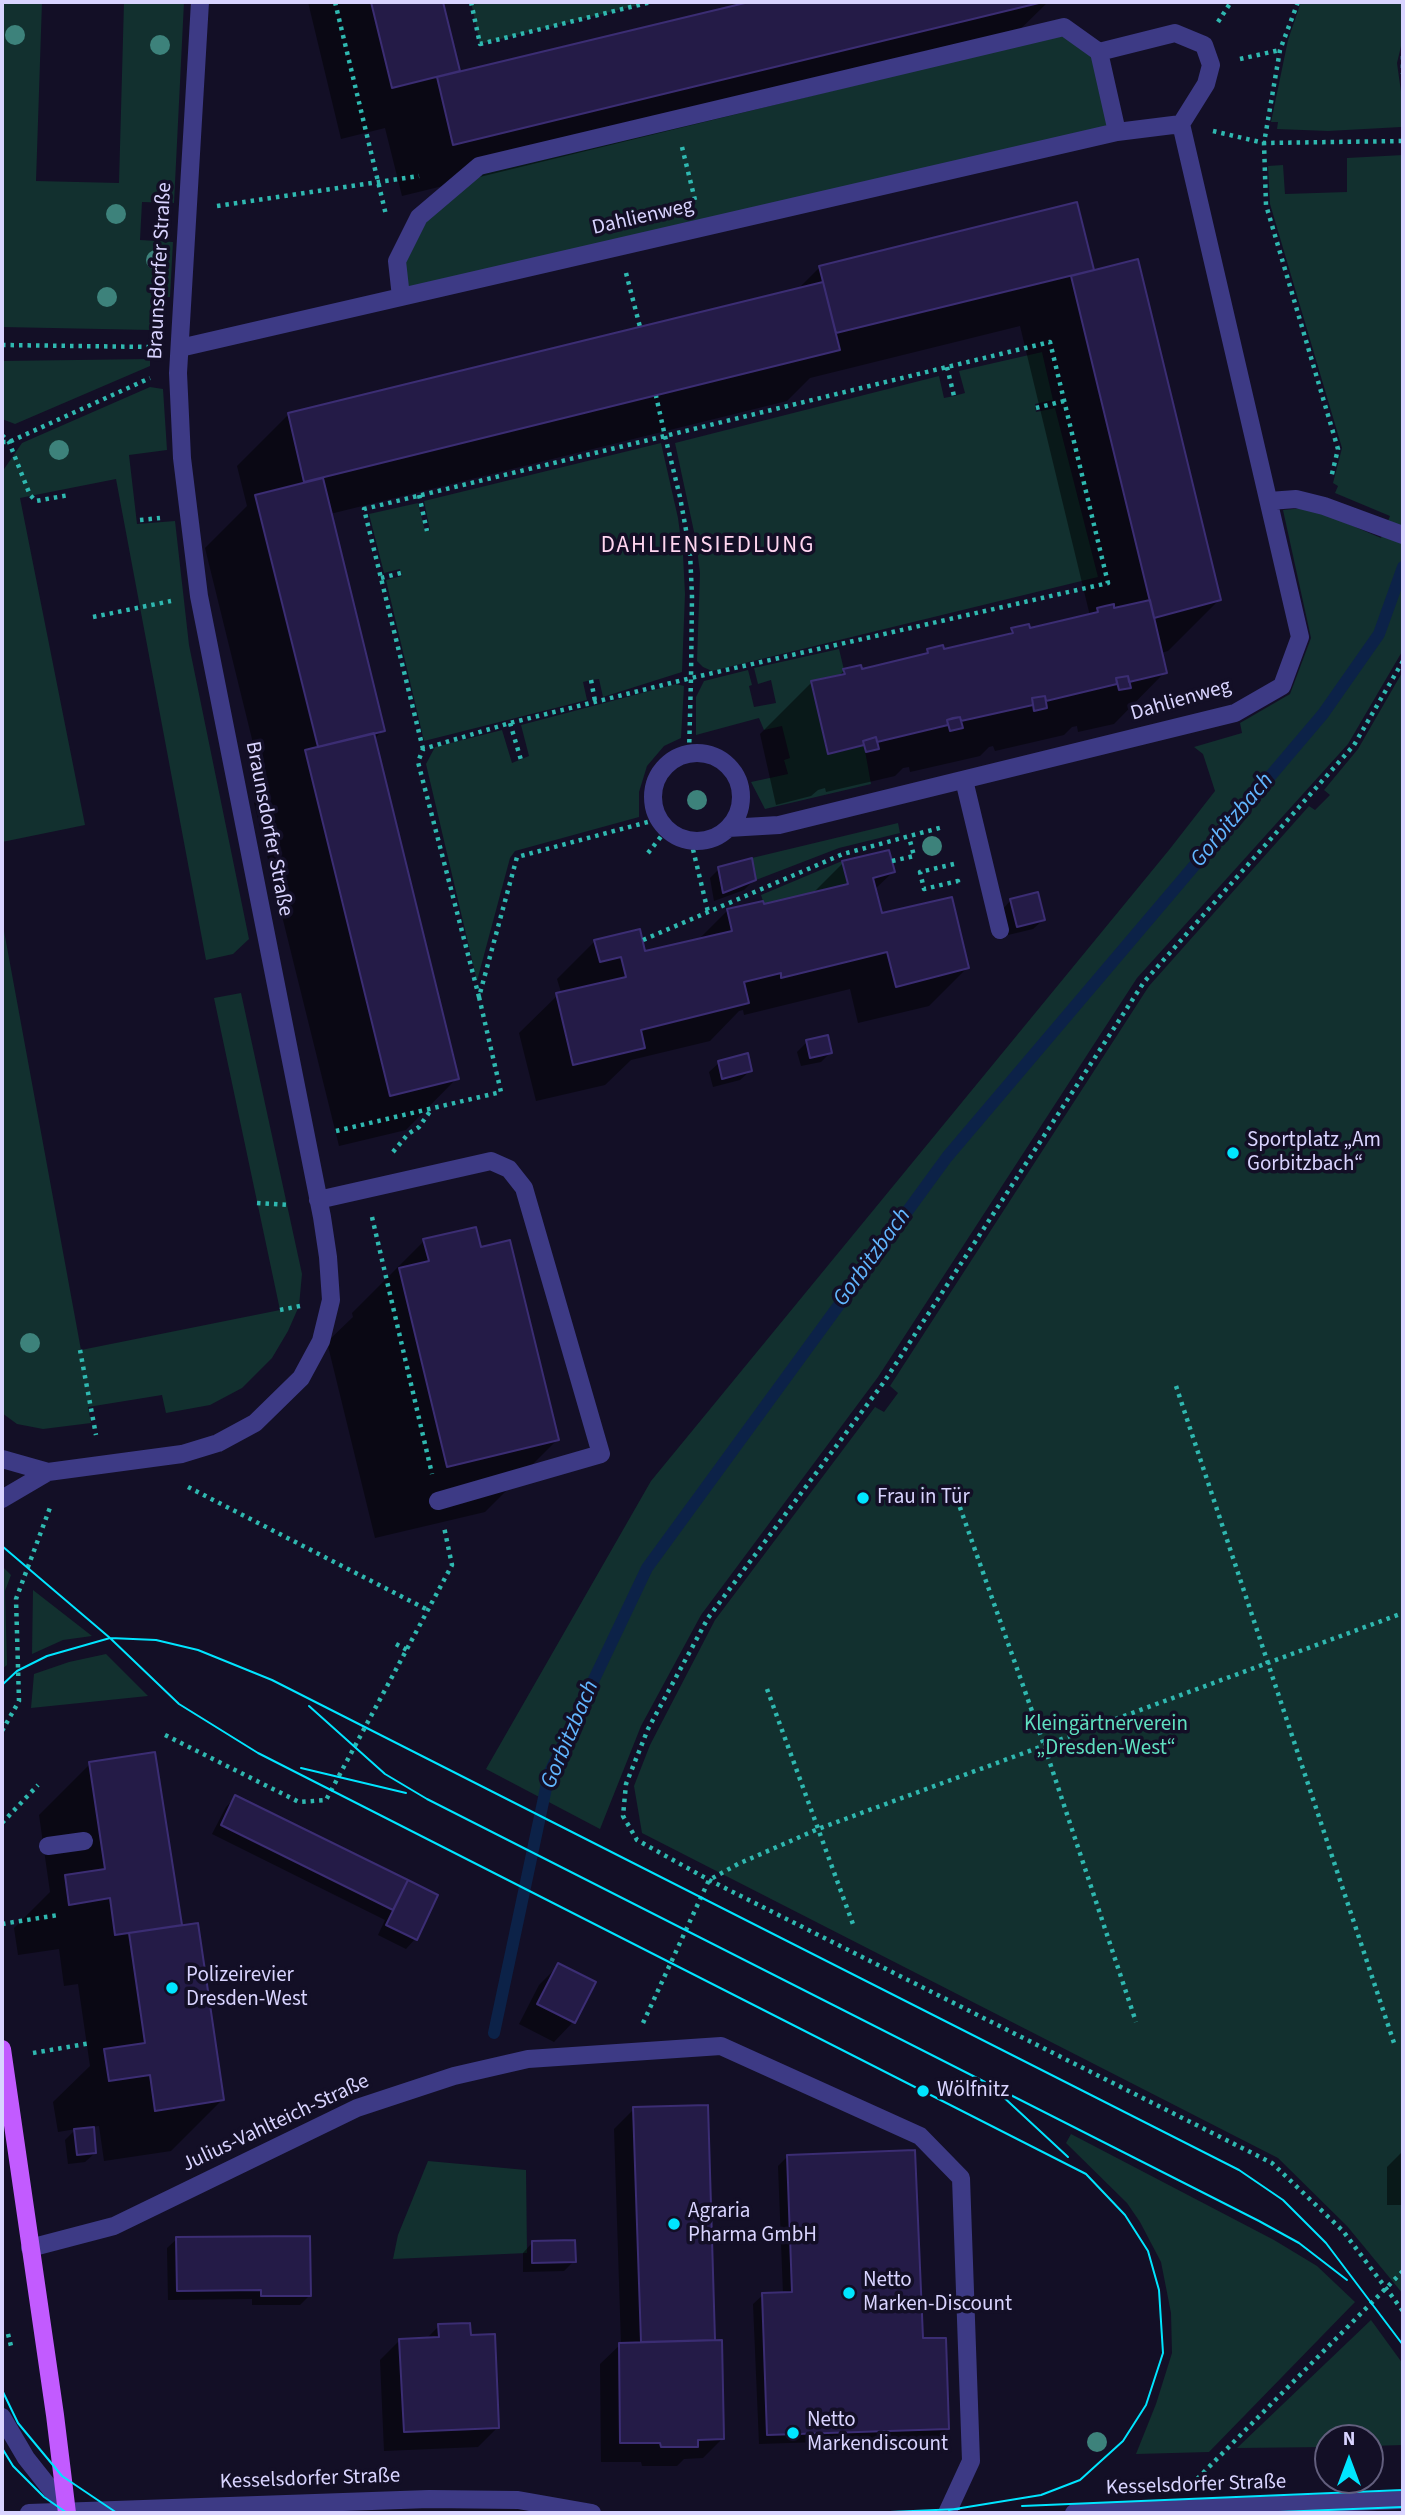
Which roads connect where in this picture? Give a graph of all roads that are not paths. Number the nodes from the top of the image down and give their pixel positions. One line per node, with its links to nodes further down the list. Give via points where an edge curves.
1 (200, 2): 6 (street, Braunsdorfer Straße)
2 (1099, 52): 3 (street, via 1175,33 1204,45 1211,65 1206,84); 4 (street); 5 (street, via 1064,27 479,166 419,217 397,261)
3 (1181, 124): 4 (street, Dahlienweg); 7 (street, Dahlienweg)
4 (1117, 132): 5 (street, Dahlienweg)
5 (401, 296): 6 (street, Dahlienweg)
6 (180, 348): 12 (street, Braunsdorfer Straße, via 182,458 199,596)
7 (1269, 502): 8 (street, via 1296,499); 9 (street, Dahlienweg, via 1300,636 1282,686 1235,713)
8 (1403, 535)
9 (964, 780): 10 (street, Dahlienweg, via 779,825); 11 (street)
10 (728, 828): 10 (street, Dahlienweg, via 740,804 736,776 728,765 703,753 689,753 667,764 654,784 653,808 663,824 691,841 717,836)
11 (1000, 930)
12 (318, 1200): 14 (street, Braunsdorfer Straße, via 331,1300 321,1341 301,1378 255,1423 218,1443 182,1454); 16 (street, via 491,1161 509,1169 524,1188 601,1454)
13 (2, 1459): 14 (street, Braunsdorfer Straße)
14 (56, 1471): 15 (street, Braunsdorfer Straße)
15 (2, 1499)
16 (438, 1501)
17 (84, 1841): 18 (street)
18 (48, 1846)
19 (2, 2049): 20 (main road)
20 (30, 2248): 24 (main road); 27 (street, Julius-Vahlteich-Straße, via 114,2226 357,2108 454,2076 528,2059 721,2046 920,2136 961,2178 971,2461)
21 (2, 2417): 24 (street)
22 (1403, 2500): 23 (street, Kesselsdorfer Straße)
23 (1171, 2511): 28 (street, Kesselsdorfer Straße)
24 (67, 2512): 25 (street, Kesselsdorfer Straße); 26 (street, Kesselsdorfer Straße, via 429,2499 518,2500)
25 (29, 2513)
26 (592, 2513)
27 (947, 2513)
28 (1074, 2513)

